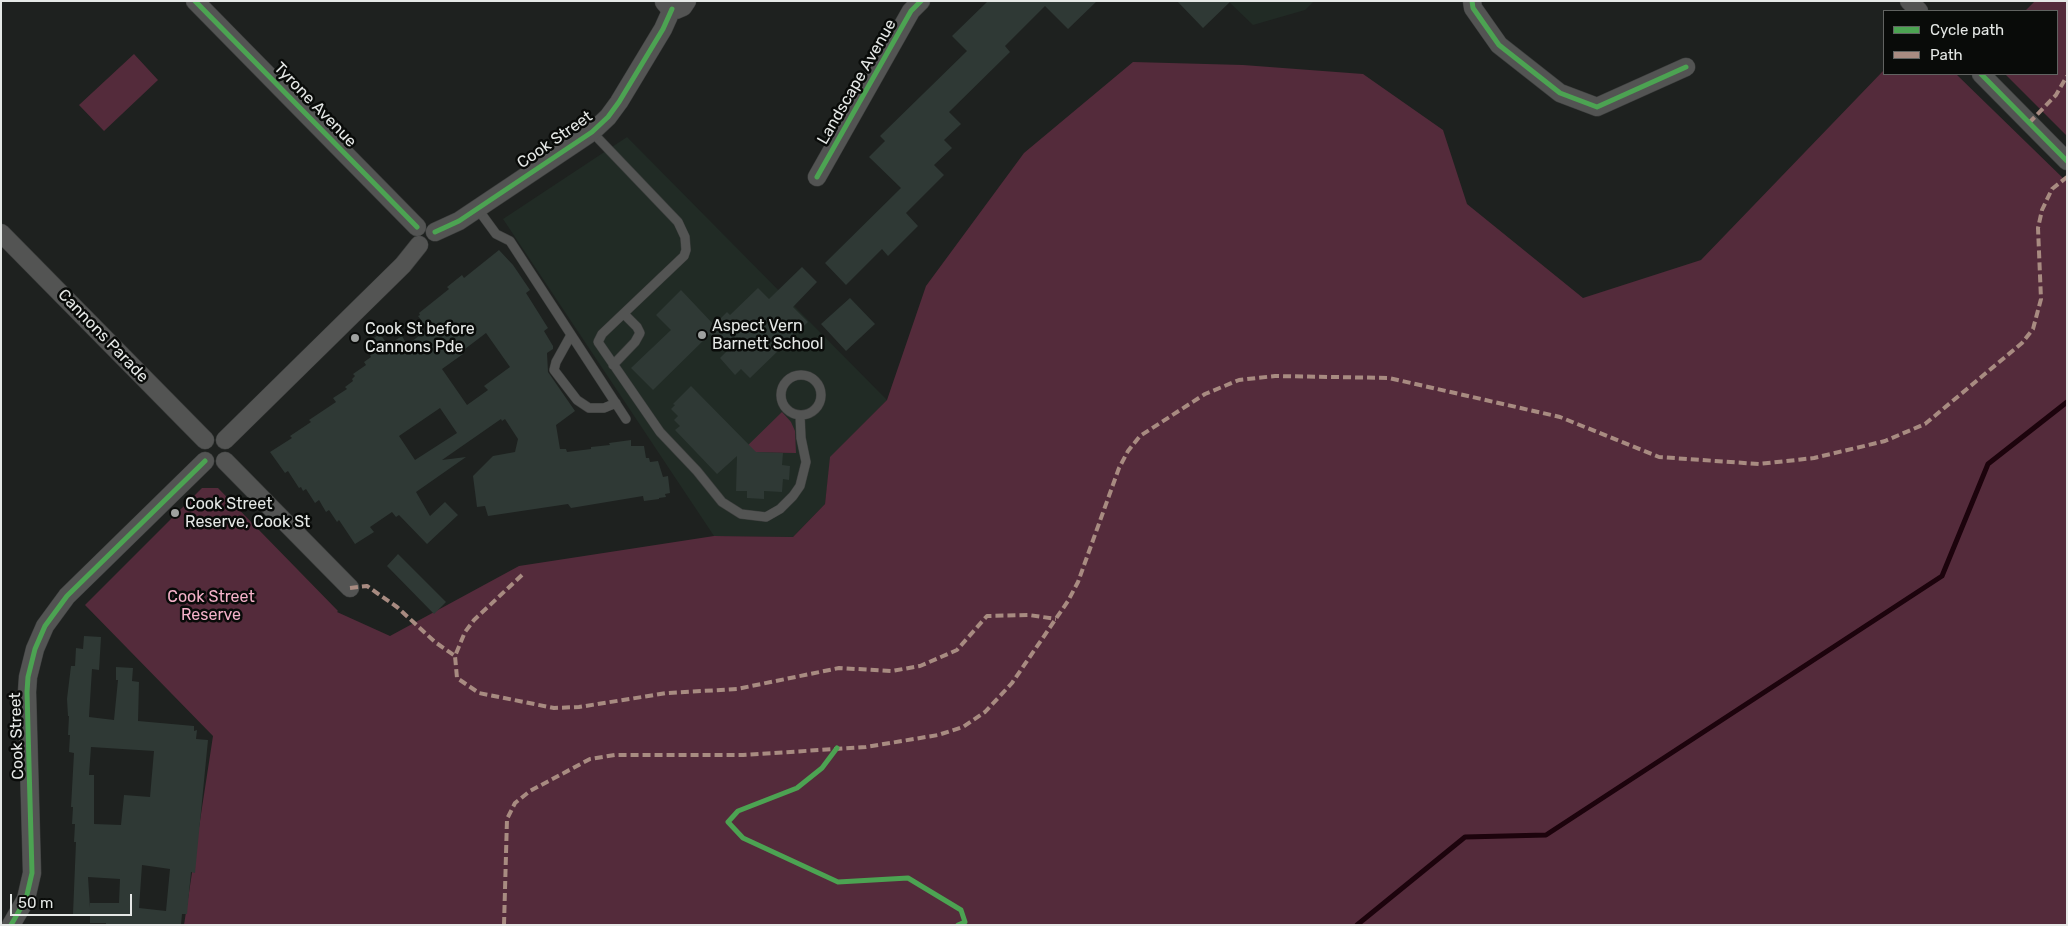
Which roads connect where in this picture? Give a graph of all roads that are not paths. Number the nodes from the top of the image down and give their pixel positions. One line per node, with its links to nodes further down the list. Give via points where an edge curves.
1 (195, 1): 12 (street, Tyrone Avenue)
2 (921, 1): 9 (street, Landscape Avenue, via 912,11)
3 (1472, 1): 5 (street, via 1499,45 1560,93 1598,107)
4 (674, 4): 7 (street, Cook Street, via 619,102)
5 (1686, 67)
6 (1982, 75): 8 (street)
7 (592, 132): 10 (street, Cook Street); 13 (lane, via 678,222 685,237 684,256)
8 (2067, 161)
9 (817, 176)
10 (477, 208): 12 (street, Cook Street, via 434,232 427,225); 14 (lane, via 496,234 510,241)
11 (1, 233): 19 (street, Cannons Parade)
12 (418, 236): 20 (street, via 403,265)
13 (624, 314): 15 (lane, via 602,334 598,342); 15 (lane, via 640,333)
14 (571, 335): 16 (lane); 16 (lane, via 554,370 577,400 589,408 604,408)
15 (613, 365): 17 (lane, via 660,432 722,502 741,514 766,517 780,509 800,486 806,462)
16 (616, 403): 18 (lane)
17 (800, 415): 17 (lane, via 787,410 782,404 780,390 788,378 801,374 808,375 819,385 821,399 813,411)
18 (626, 419)
19 (205, 440): 20 (street, via 217,436); 21 (street, via 201,452)
20 (225, 440): 22 (street, via 230,451)
21 (205, 461): 22 (street, via 215,465); 24 (street, Cook Street, via 67,596 45,626 35,649 27,692 32,874 26,899)
22 (225, 461): 23 (street)
23 (350, 588)
24 (12, 925)

